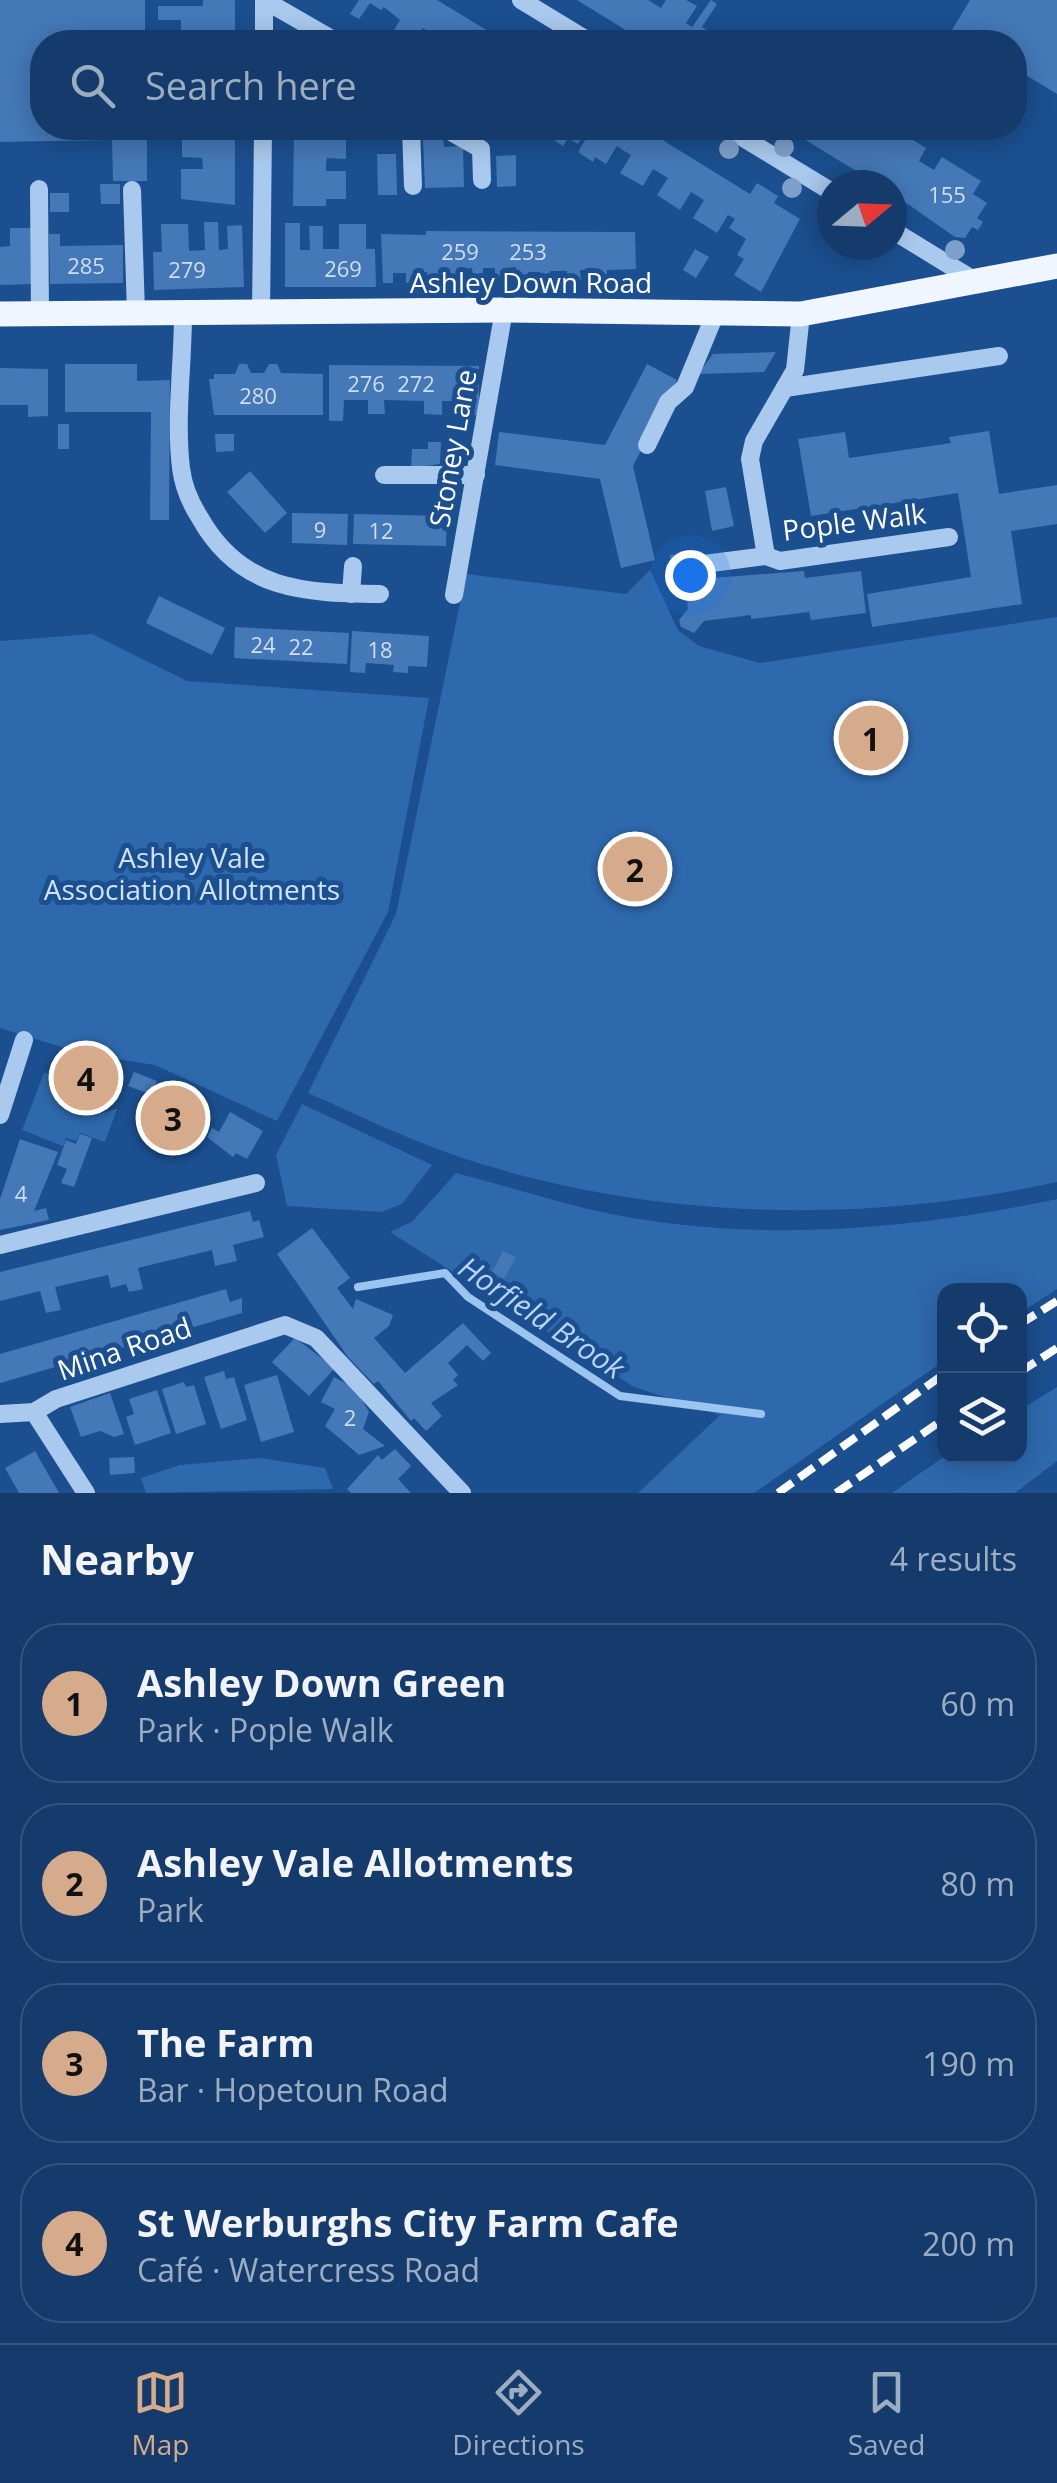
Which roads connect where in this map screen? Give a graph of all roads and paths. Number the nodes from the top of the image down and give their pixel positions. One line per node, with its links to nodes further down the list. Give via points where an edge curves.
1 (264, 0): 3 (street); 4 (street)
2 (521, 0): 5 (street)
3 (264, 30)
4 (316, 30)
5 (570, 30)
6 (263, 140): 24 (street)
7 (411, 140): 12 (street)
8 (465, 140): 10 (street, via 481,149)
9 (747, 140): 11 (street)
10 (482, 180)
11 (817, 183)
12 (412, 186)
13 (39, 189): 22 (street)
14 (132, 190): 19 (street)
15 (907, 239): 17 (street)
16 (1057, 266): 17 (main road, Ashley Down Road)
17 (977, 282): 25 (main road, Ashley Down Road)
18 (504, 310): 20 (main road, Ashley Down Road); 24 (main road, Ashley Down Road); 30 (street, Stoney Lane)
19 (136, 312): 22 (main road, Ashley Down Road); 23 (main road, Ashley Down Road)
20 (716, 312): 25 (main road, Ashley Down Road); 28 (street, via 685,387 668,402)
21 (0, 314): 22 (main road, Ashley Down Road)
22 (40, 314)
23 (184, 314): 24 (main road, Ashley Down Road); 35 (street, via 181,469 212,540 245,571 294,590)
24 (261, 314)
25 (800, 314): 27 (street, Pople Walk, via 796,370)
26 (999, 356): 27 (street)
27 (785, 388): 32 (street, Pople Walk, via 750,460)
28 (647, 445)
29 (384, 475): 30 (street)
30 (476, 475): 37 (street, Stoney Lane)
31 (949, 537): 32 (street, Pople Walk, via 780,561)
32 (766, 556): 33 (street, Pople Walk)
33 (704, 564)
34 (352, 566): 35 (street)
35 (351, 594): 36 (street)
36 (380, 594)
37 (454, 595)
38 (24, 1040): 39 (street)
39 (0, 1116)
40 (256, 1183): 41 (street)
41 (0, 1245)
42 (34, 1412): 43 (street, Mina Road); 44 (street); 45 (street, Mina Road, via 266,1329 294,1326 316,1338)
43 (0, 1414)
44 (86, 1493)
45 (462, 1493)

